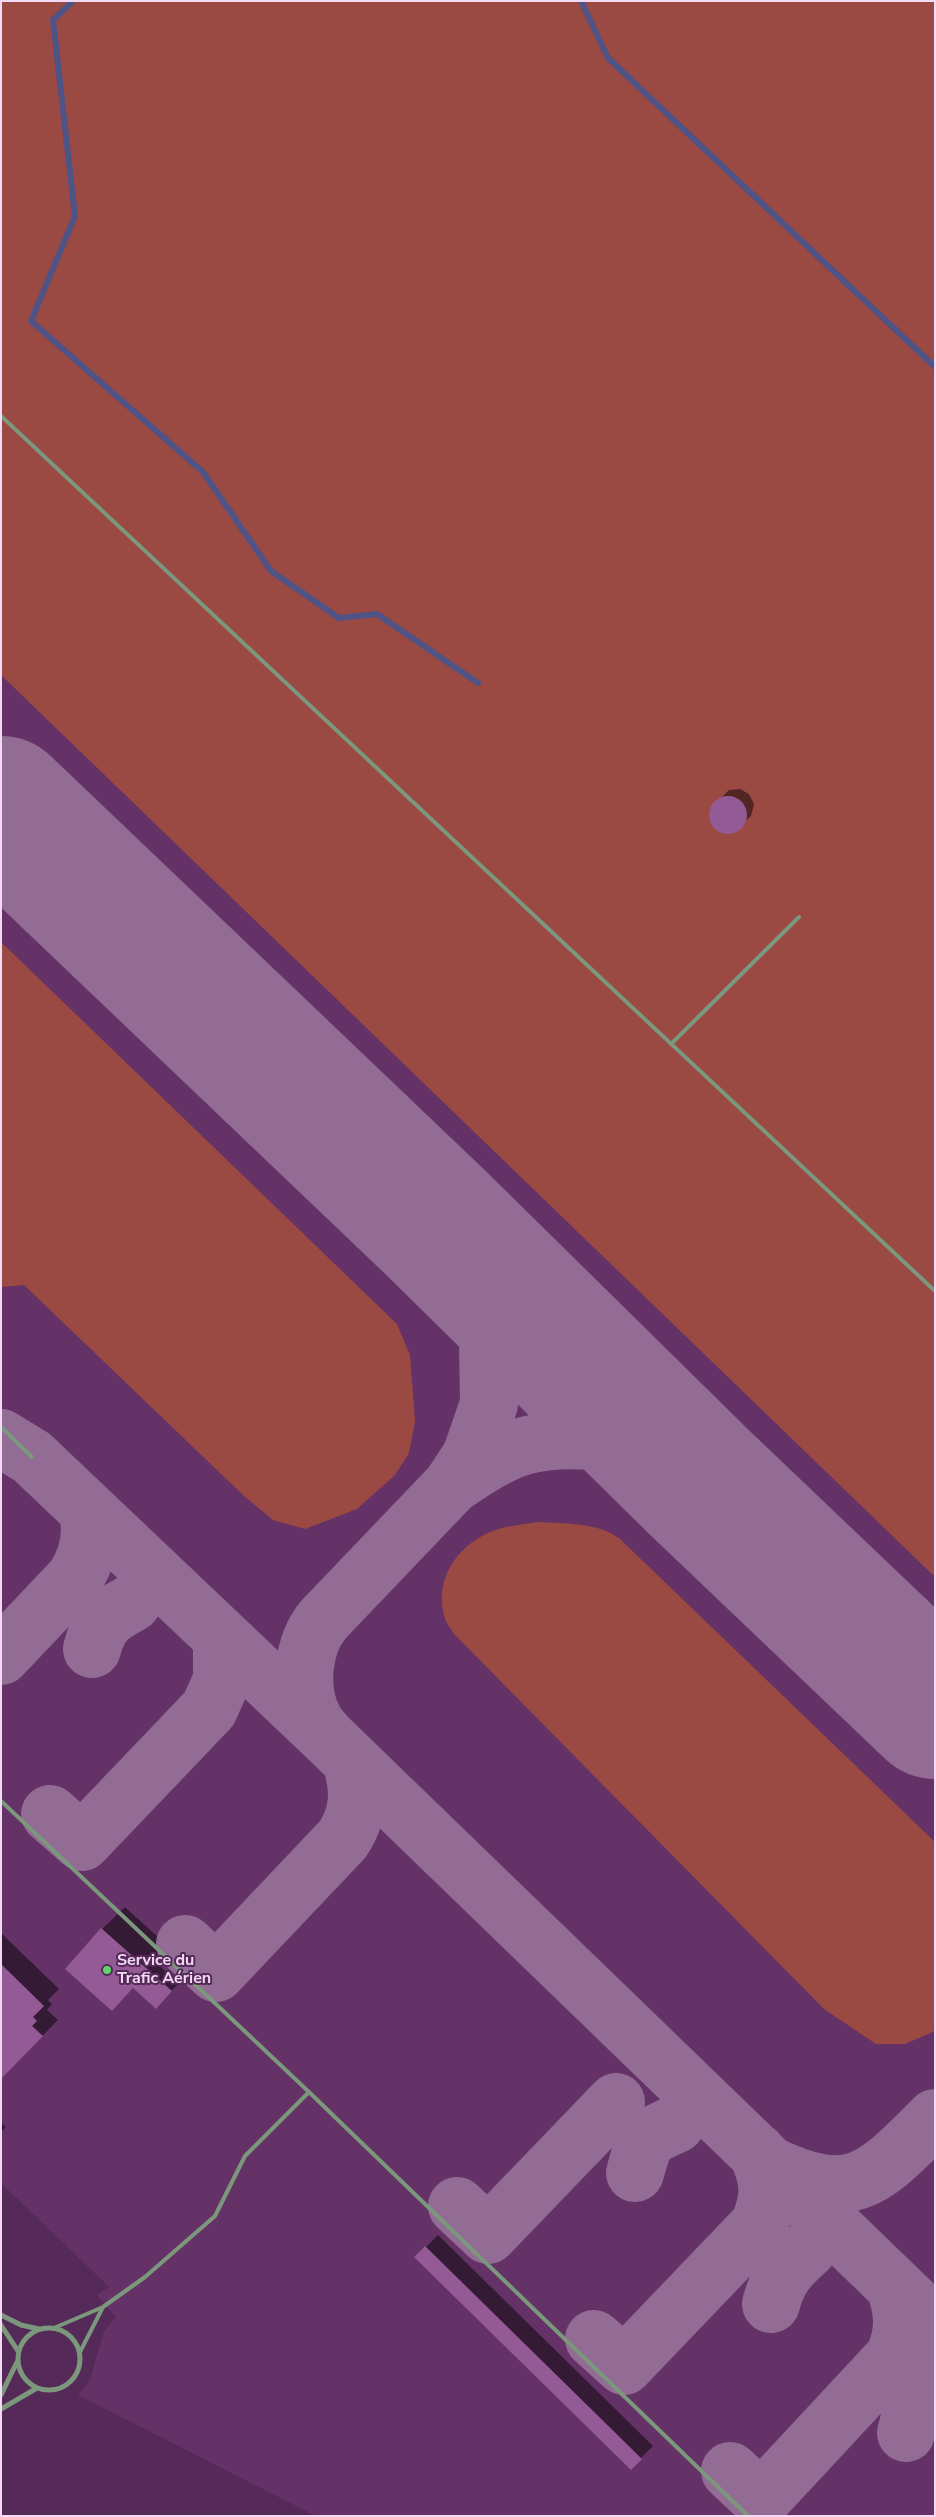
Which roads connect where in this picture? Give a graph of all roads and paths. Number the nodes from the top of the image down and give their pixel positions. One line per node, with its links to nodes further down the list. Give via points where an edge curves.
1 (1, 416): 3 (lane)
2 (798, 917): 3 (lane)
3 (671, 1044): 4 (lane)
4 (935, 1291)
5 (1, 1427): 6 (lane)
6 (32, 1457)
7 (1, 1801): 8 (lane)
8 (309, 2092): 9 (lane, via 245,2156 215,2216 145,2277); 20 (lane)
9 (103, 2307): 12 (lane); 15 (lane)
10 (1, 2315): 13 (street)
11 (1, 2325): 14 (street)
12 (54, 2328): 13 (street); 15 (street, via 69,2334)
13 (39, 2329): 14 (street, via 22,2341)
14 (18, 2351): 16 (street)
15 (80, 2352): 17 (street, via 78,2372 72,2381 54,2390)
16 (17, 2361): 17 (street, via 26,2380); 18 (street)
17 (37, 2388): 19 (street)
18 (1, 2396)
19 (1, 2409)
20 (748, 2516)

